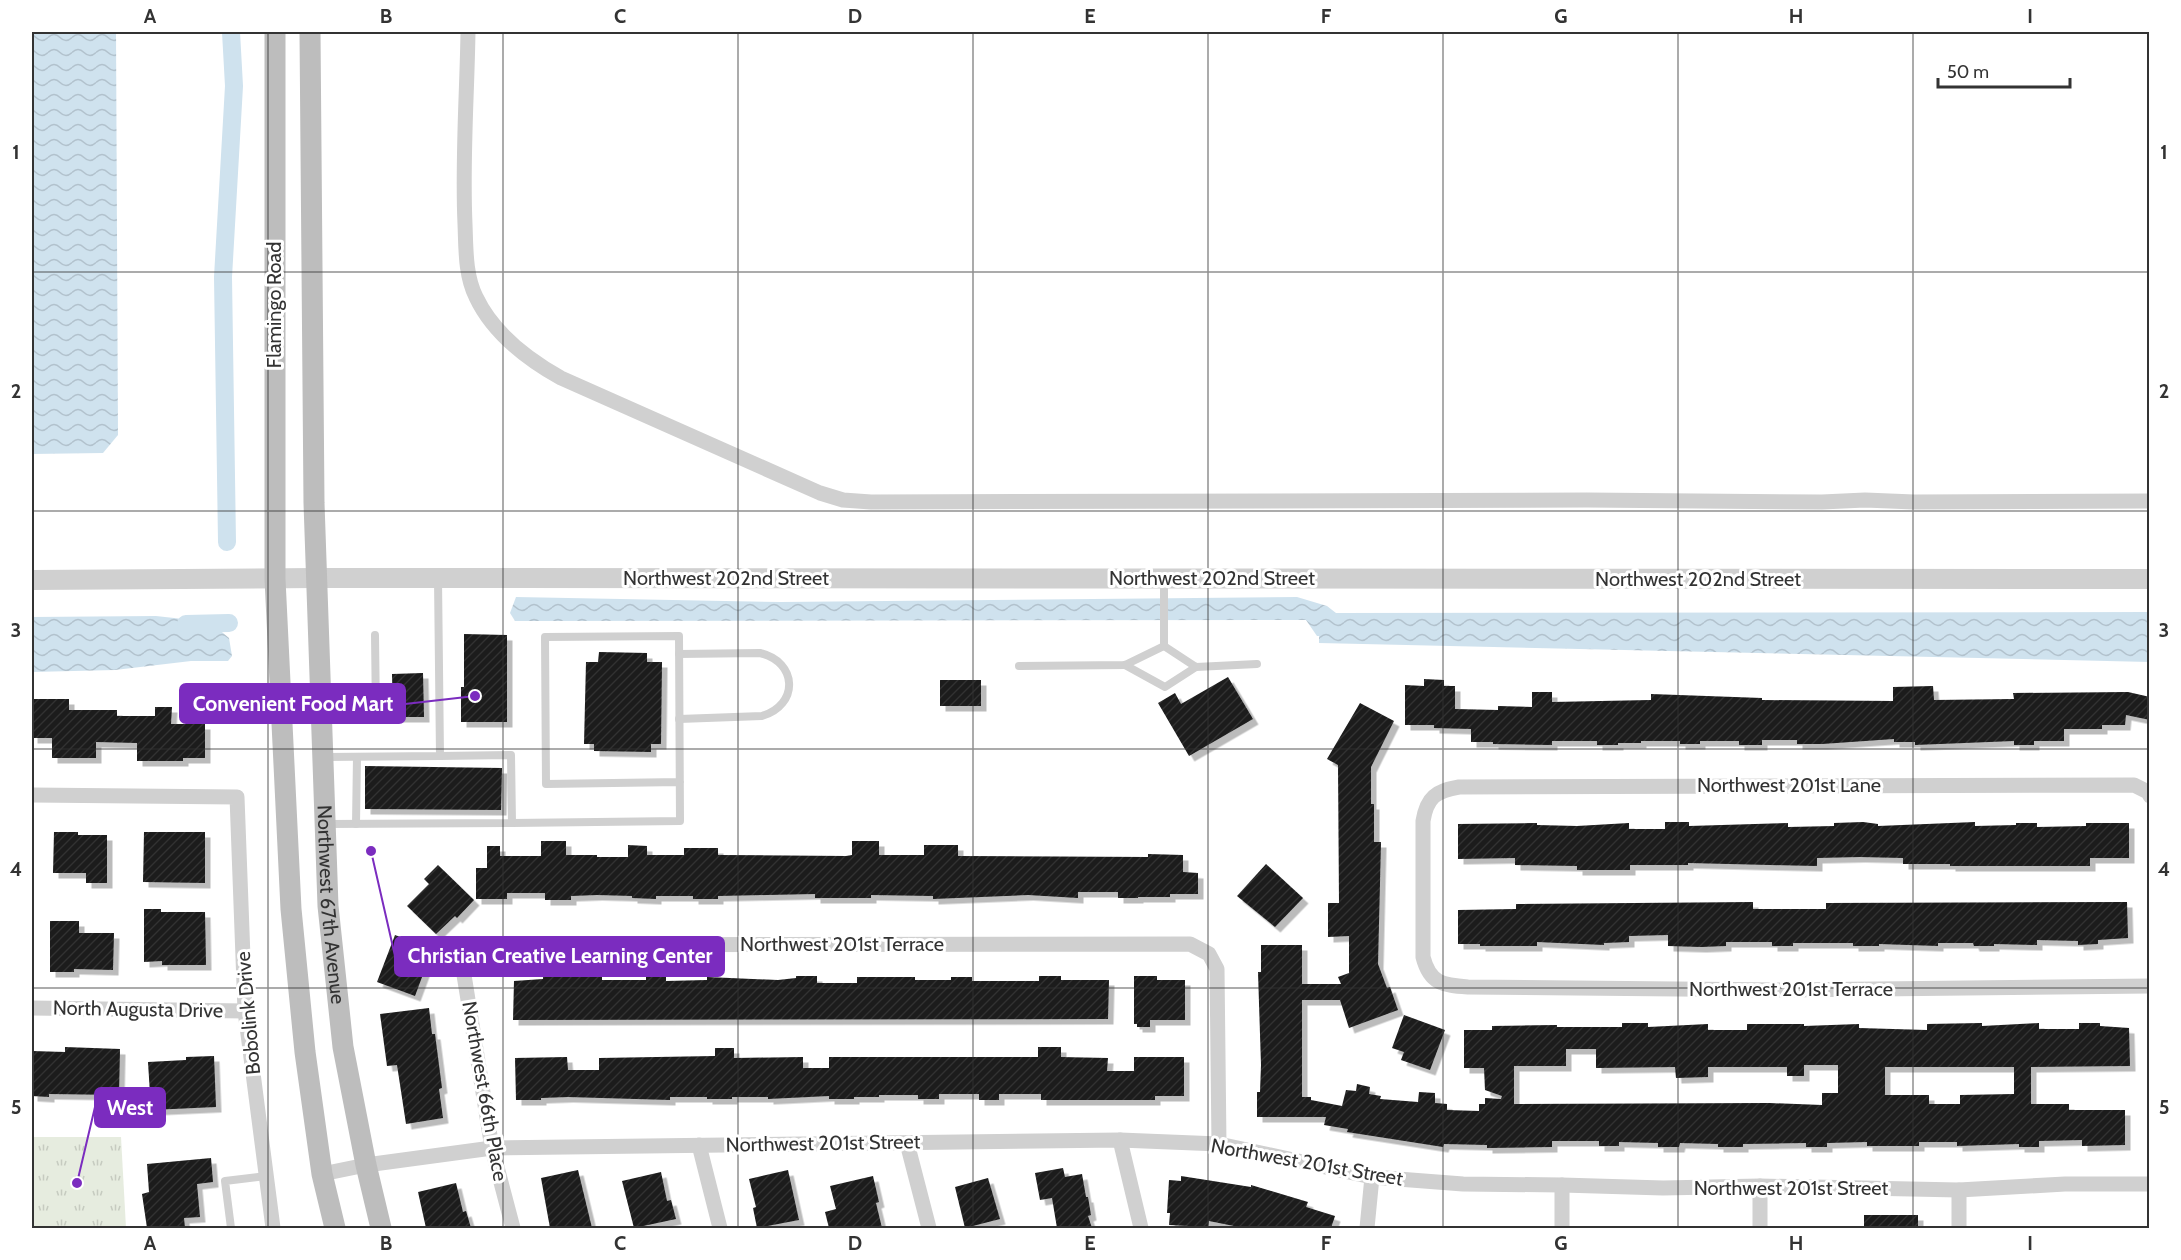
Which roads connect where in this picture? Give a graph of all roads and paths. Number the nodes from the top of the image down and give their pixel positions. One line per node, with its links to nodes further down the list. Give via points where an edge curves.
1 (275, 32): 7 (main road, Flamingo Road)
2 (310, 32): 5 (main road, Flamingo Road)
3 (468, 32): 4 (street, via 466,256 476,296 502,334 530,359 561,378 795,483 843,500)
4 (2150, 501)
5 (316, 578): 6 (street, Northwest 202nd Street); 7 (street, Northwest 202nd Street); 18 (main road, Northwest 67th Avenue)
6 (438, 578): 10 (street, Northwest 202nd Street); 20 (lane)
7 (275, 579): 9 (street, Northwest 202nd Street); 40 (main road, Northwest 67th Avenue, via 291,909)
8 (2150, 579): 10 (street, Northwest 202nd Street)
9 (32, 580)
10 (1164, 587): 12 (lane)
11 (375, 635): 18 (lane, via 376,716)
12 (1164, 646): 15 (lane); 17 (lane)
13 (679, 654): 19 (lane); 19 (lane, via 770,655 786,669 789,679 786,699 772,713); 23 (lane, via 679,636 545,637 546,784)
14 (1257, 664): 17 (lane)
15 (1125, 665): 16 (lane); 17 (lane, via 1165,687)
16 (1019, 666)
17 (1196, 667)
18 (321, 717): 21 (main road, Northwest 67th Avenue)
19 (679, 719): 23 (lane)
20 (440, 756): 22 (lane); 26 (lane, via 511,755)
21 (323, 757): 22 (lane); 27 (main road, Northwest 67th Avenue)
22 (357, 757): 28 (lane)
23 (680, 782): 26 (lane, via 680,821)
24 (2149, 794): 30 (street, Northwest 201st Lane, via 2134,785 1678,785 1443,790 1425,807 1423,821 1423,957)
25 (32, 795): 33 (street, Bobolink Drive, via 237,797)
26 (512, 823): 28 (lane)
27 (326, 824): 28 (lane); 39 (main road, Northwest 67th Avenue, via 328,906 343,1047)
28 (356, 824)
29 (475, 955): 36 (street, Northwest 201st Terrace, via 491,945 1190,944 1209,954 1217,969); 38 (street, Northwest 66th Place, via 464,975)
30 (1434, 980): 31 (street, Northwest 201st Terrace, via 1468,987 1786,990)
31 (2150, 986)
32 (32, 1008): 33 (street, North Augusta Drive)
33 (245, 1011): 41 (street, Bobolink Drive)
34 (1120, 1140): 35 (street, Northwest 201st Street); 36 (street, Northwest 201st Street); 54 (street)
35 (908, 1143): 37 (street, Northwest 201st Street); 53 (street)
36 (1219, 1144): 42 (street, Northwest 201st Street)
37 (699, 1145): 38 (street, Northwest 201st Street); 52 (street)
38 (492, 1148): 39 (street, Northwest 201st Street); 51 (street, Northwest 66th Place)
39 (366, 1165): 40 (street, Northwest 201st Street); 50 (main road, Northwest 67th Avenue)
40 (322, 1174): 49 (main road, Northwest 67th Avenue)
41 (266, 1176): 47 (lane, via 225,1181); 48 (street, Bobolink Drive)
42 (1372, 1177): 44 (street, Northwest 201st Street, via 1463,1184); 55 (street)
43 (2150, 1184): 46 (street, Northwest 201st Street)
44 (1562, 1185): 45 (street, Northwest 201st Street); 56 (street)
45 (1760, 1186): 46 (street, Northwest 201st Street); 57 (street)
46 (1959, 1190): 58 (street)
47 (231, 1228)
48 (273, 1228)
49 (334, 1228)
50 (381, 1228)
51 (513, 1228)
52 (720, 1228)
53 (929, 1228)
54 (1141, 1228)
55 (1367, 1228)
56 (1562, 1228)
57 (1760, 1228)
58 (1959, 1228)

